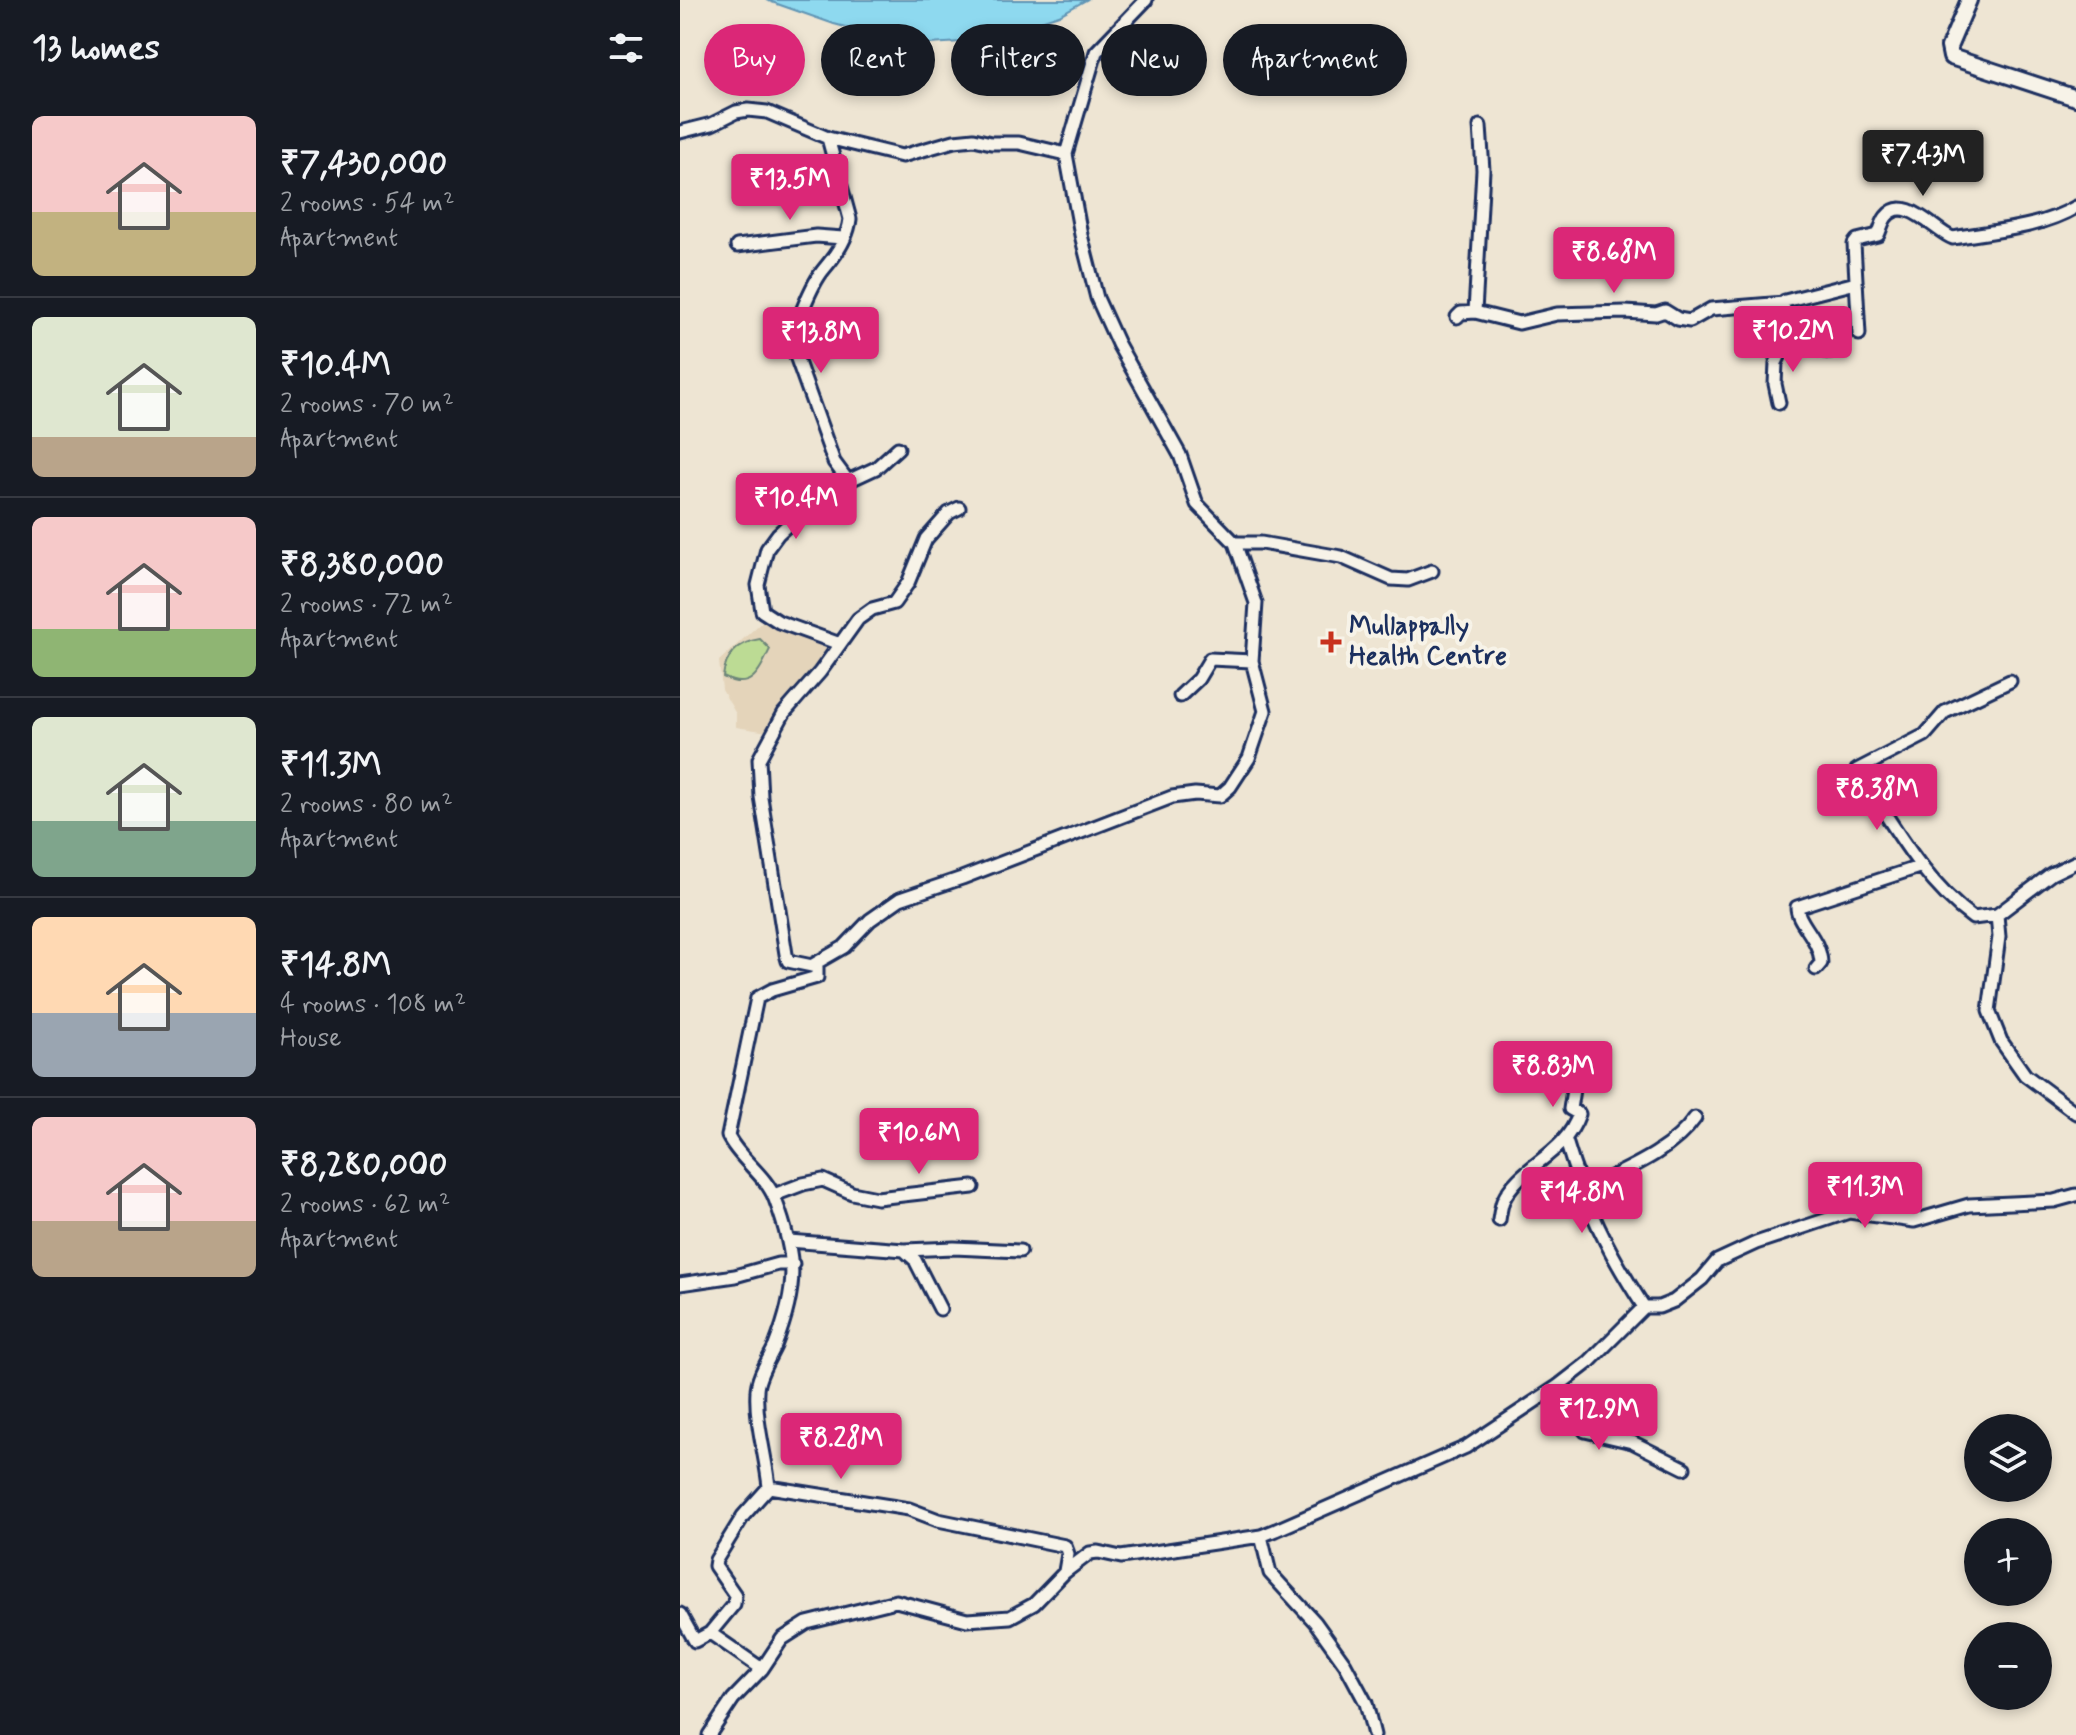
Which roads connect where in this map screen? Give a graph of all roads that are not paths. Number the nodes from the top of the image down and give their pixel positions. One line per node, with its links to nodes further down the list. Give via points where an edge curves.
1 (1146, 0): 7 (street, via 1096,52)
2 (1969, 0): 3 (main road, via 1949,47 1951,57)
3 (2076, 98)
4 (1480, 126): 13 (street, via 1483,170)
5 (680, 132): 6 (street, via 748,110 767,112)
6 (828, 138): 7 (street, via 902,156 974,139); 9 (street, via 850,219)
7 (1066, 154): 22 (street, via 1097,298 1180,455 1197,504)
8 (2076, 207): 11 (street, via 2037,222 1953,238 1910,211 1897,210 1885,218 1878,235 1854,244)
9 (843, 238): 10 (street, via 816,236); 20 (street, via 794,330 792,345 834,462)
10 (737, 246)
11 (1856, 283): 12 (street); 15 (street)
12 (1784, 303): 13 (street, via 1711,309 1690,321 1665,311 1557,314 1519,323); 16 (street)
13 (1475, 312): 14 (street)
14 (1457, 317)
15 (1859, 334)
16 (1786, 342): 17 (street); 18 (street, via 1776,363)
17 (1830, 352)
18 (1779, 403)
19 (898, 448): 20 (street, via 876,468)
20 (848, 481): 24 (street, via 778,534 767,549 758,585 767,616)
21 (959, 508): 24 (street, via 926,539 894,603 858,619)
22 (1235, 543): 23 (street, via 1341,557 1391,579 1408,580); 25 (street, via 1256,603)
23 (1432, 571)
24 (840, 644): 31 (street, via 784,713 759,759 786,954 788,961)
25 (1252, 661): 27 (street, via 1210,659); 31 (street, via 1265,711 1249,758 1220,796 1172,797 900,899 844,947)
26 (2010, 681): 29 (street, via 1945,712 1925,735 1857,770)
27 (1180, 696)
28 (2076, 862): 30 (street)
29 (1922, 866): 30 (street, via 1973,918); 32 (street, via 1797,907 1821,950)
30 (1997, 915): 34 (street, via 1989,1011 2001,1041 2025,1075)
31 (811, 966): 39 (street, via 817,967 817,977 757,998 728,1136)
32 (1816, 969)
33 (1574, 1083): 36 (street, via 1570,1109 1579,1114)
34 (2076, 1113)
35 (1695, 1118): 38 (street, via 1670,1143)
36 (1566, 1141): 38 (street); 41 (street, via 1523,1176 1504,1200)
37 (973, 1187): 39 (street, via 877,1198 823,1180)
38 (1581, 1192): 47 (street, via 1613,1260)
39 (774, 1195): 42 (street)
40 (2076, 1195): 47 (street, via 1969,1205 1914,1221 1849,1212 1717,1261 1674,1301)
41 (1499, 1220)
42 (789, 1241): 43 (street); 45 (street)
43 (904, 1250): 44 (street); 48 (street, via 915,1260)
44 (1020, 1251)
45 (793, 1264): 46 (street); 51 (street, via 791,1300 756,1388)
46 (680, 1284)
47 (1644, 1307): 49 (street)
48 (940, 1309)
49 (1558, 1386): 50 (street, via 1585,1431 1632,1442); 52 (street, via 1466,1447)
50 (1684, 1468)
51 (769, 1487): 53 (street, via 909,1509 938,1520 1065,1546); 55 (street, via 743,1516 716,1560 735,1595 734,1604)
52 (1261, 1536): 53 (street, via 1121,1557 1090,1553); 58 (street, via 1270,1573 1345,1664 1366,1703)
53 (1065, 1572): 56 (street, via 1034,1604 1003,1619 967,1620 896,1601 814,1620 782,1639)
54 (680, 1614): 55 (street, via 695,1641)
55 (710, 1633): 56 (street)
56 (762, 1669): 57 (street)
57 (709, 1735)
58 (1374, 1735)

